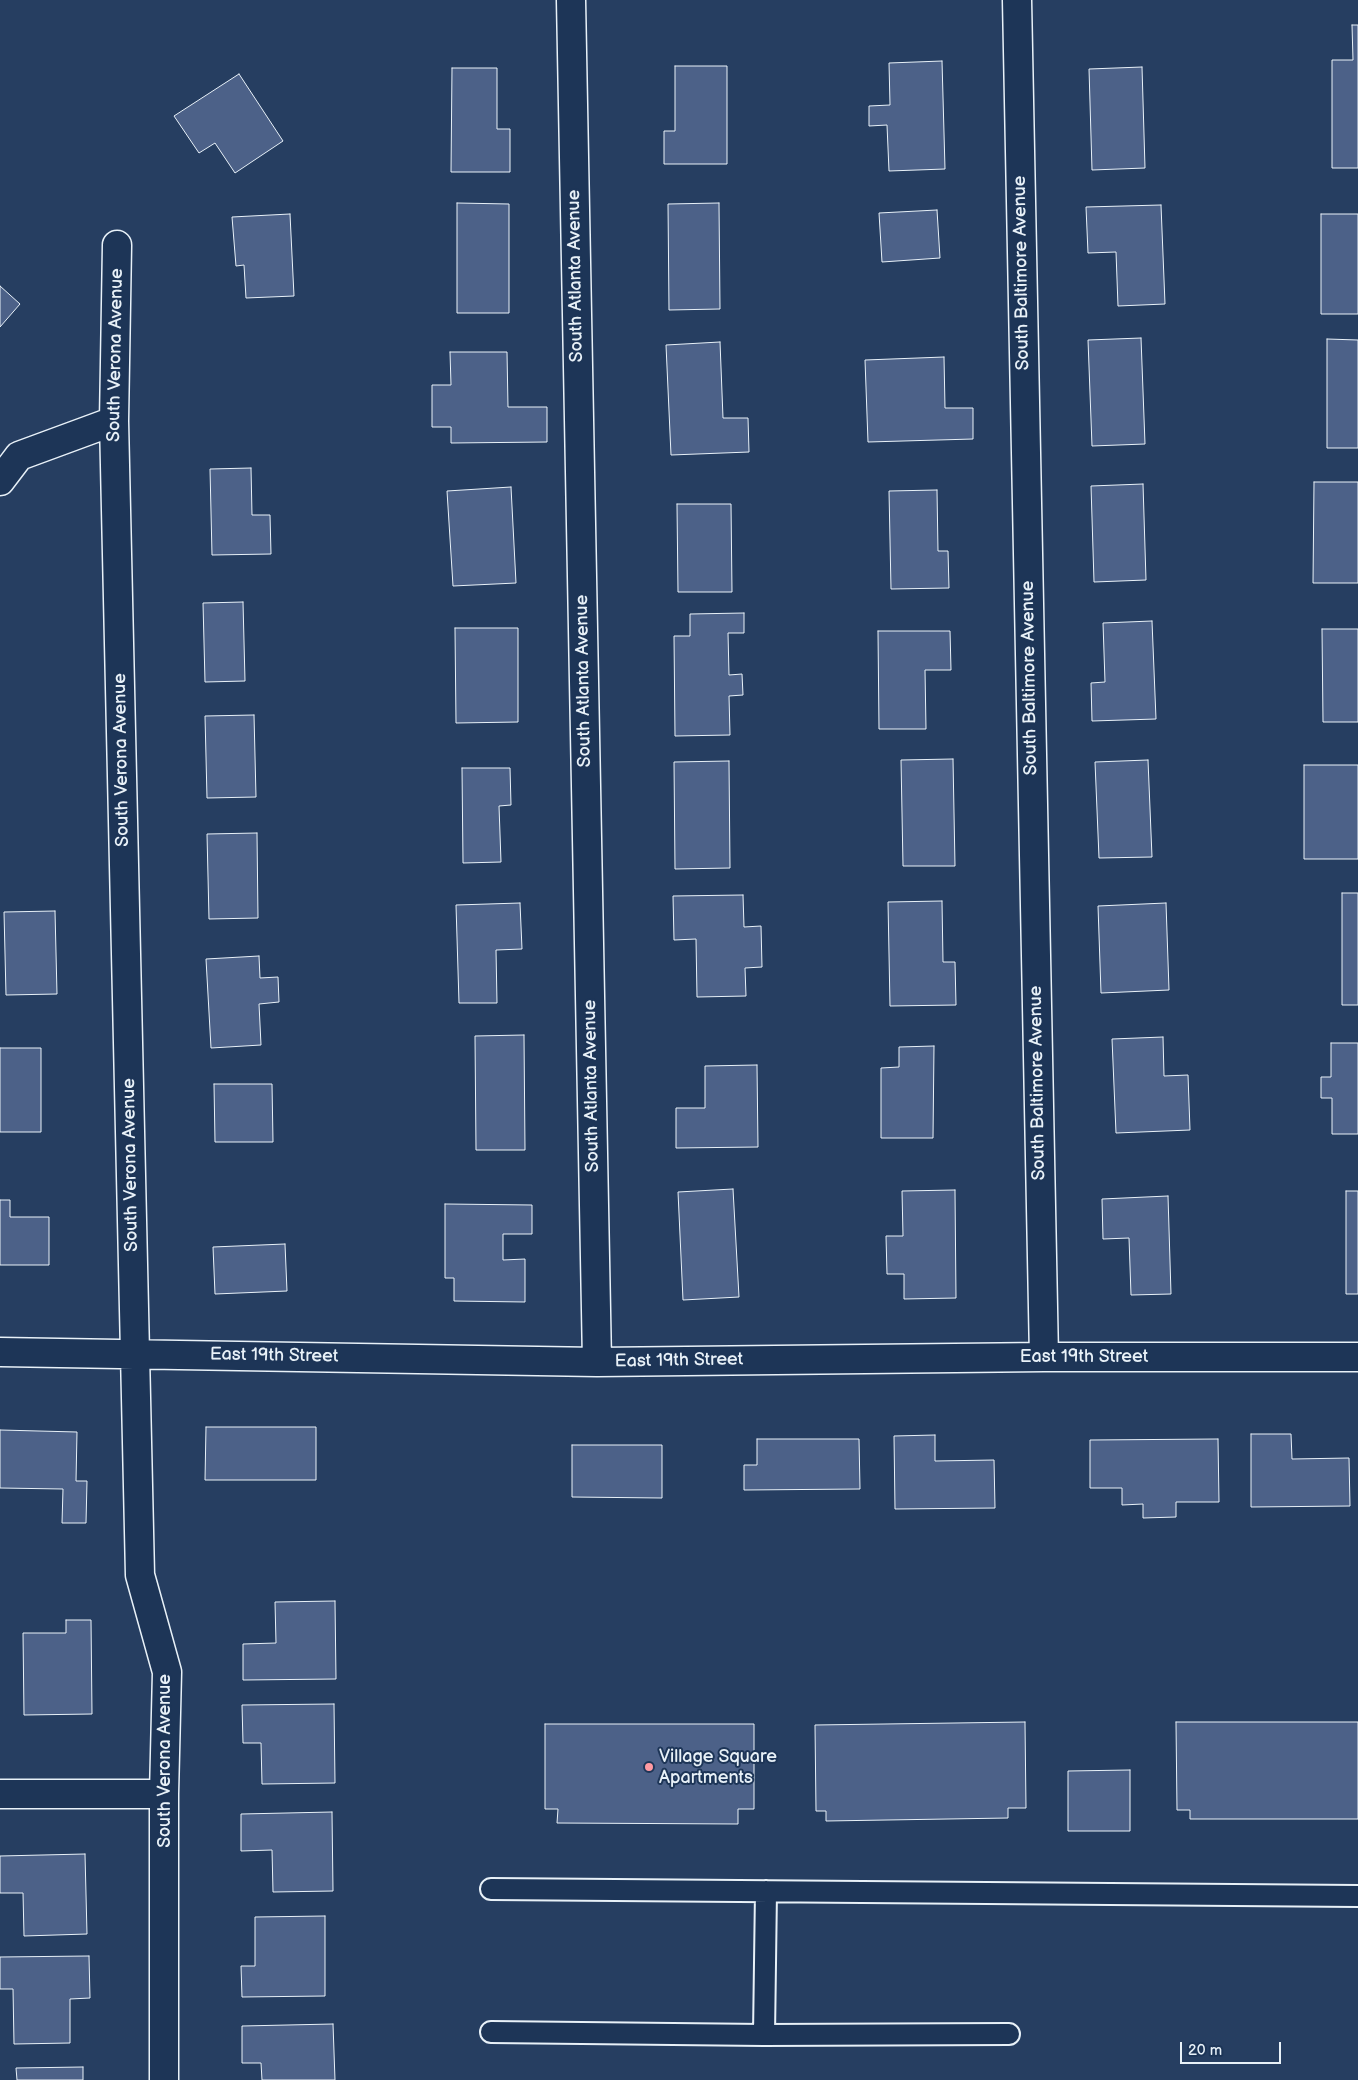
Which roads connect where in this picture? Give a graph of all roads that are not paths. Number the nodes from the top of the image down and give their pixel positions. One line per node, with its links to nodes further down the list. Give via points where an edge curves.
1 (571, 0): 10 (street, South Atlanta Avenue)
2 (1017, 0): 8 (street, South Baltimore Avenue)
3 (117, 246): 4 (street, South Verona Avenue)
4 (114, 421): 5 (street, via 19,456); 7 (street, South Verona Avenue)
5 (0, 481)
6 (0, 1352): 7 (street, East 19th Street)
7 (136, 1353): 10 (street, East 19th Street); 12 (street, South Verona Avenue, via 140,1575 167,1672)
8 (1044, 1357): 9 (street, East 19th Street); 10 (street, East 19th Street)
9 (1358, 1357)
10 (597, 1362)
11 (0, 1794): 12 (street)
12 (164, 1794): 19 (street, South Verona Avenue)
13 (491, 1889): 14 (lane)
14 (766, 1892): 15 (lane); 18 (lane)
15 (1358, 1896)
16 (491, 2032): 18 (lane)
17 (1009, 2034): 18 (lane)
18 (764, 2035)
19 (164, 2080)

